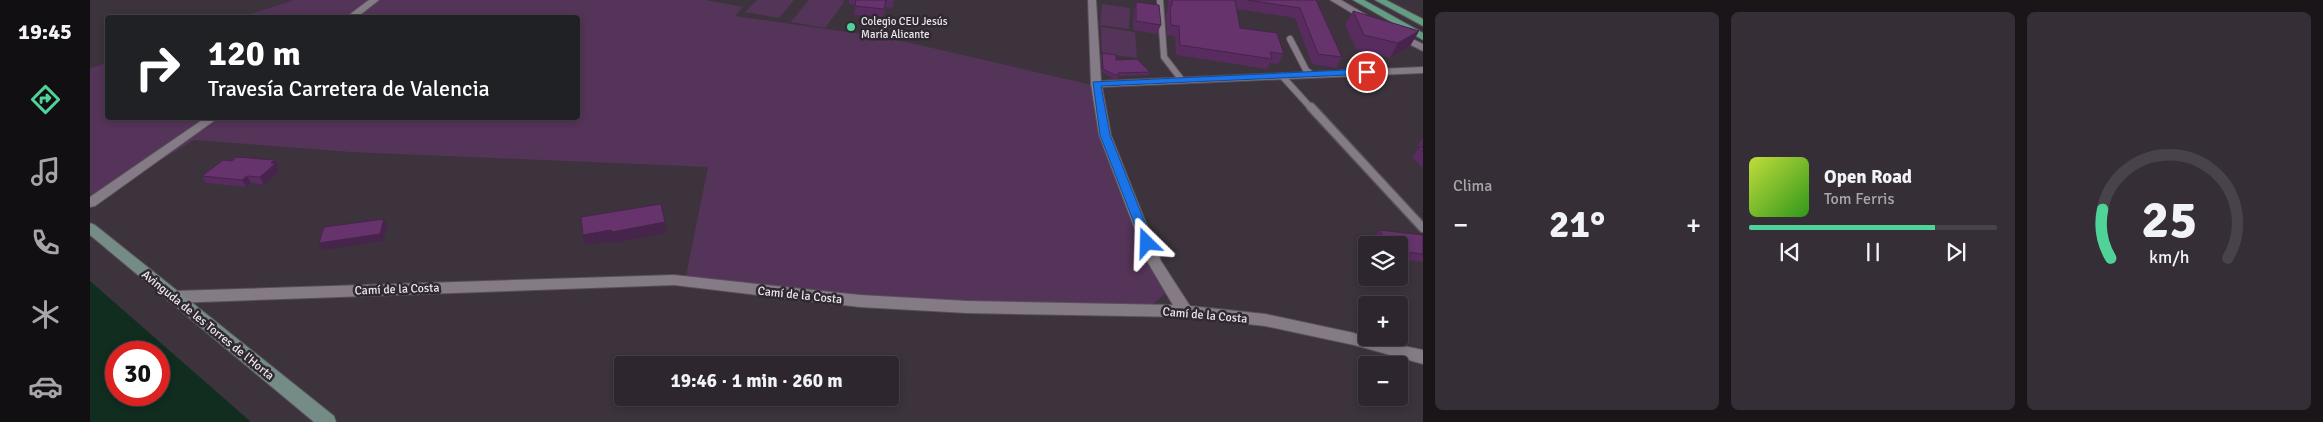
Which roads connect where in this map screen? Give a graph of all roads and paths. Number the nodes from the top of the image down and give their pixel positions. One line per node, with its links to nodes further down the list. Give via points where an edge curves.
1 (375, 0): 7 (street)
2 (1092, 0): 16 (street)
3 (1160, 0): 15 (lane, via 1164,58)
4 (1334, 0): 11 (street)
5 (1357, 0): 9 (main road)
6 (1379, 0): 8 (main road)
7 (353, 15)
8 (1423, 23)
9 (1423, 37)
10 (1290, 39): 13 (lane)
11 (1423, 48)
12 (1423, 70): 13 (street)
13 (1311, 74): 14 (street)
14 (1282, 76): 15 (street); 20 (lane)
15 (1181, 79): 16 (street)
16 (1096, 84): 22 (street, via 1108,144 1154,261)
17 (209, 120): 18 (street)
18 (90, 203)
19 (90, 228): 21 (main road, Avinguda de les Torres de l'Horta)
20 (1423, 228)
21 (174, 297): 22 (street, Camí de la Costa, via 674,280 860,301 967,307); 24 (main road, Avinguda de les Torres de l'Horta)
22 (1185, 311): 23 (street, Camí de la Costa, via 1265,320)
23 (1423, 357)
24 (327, 422)

